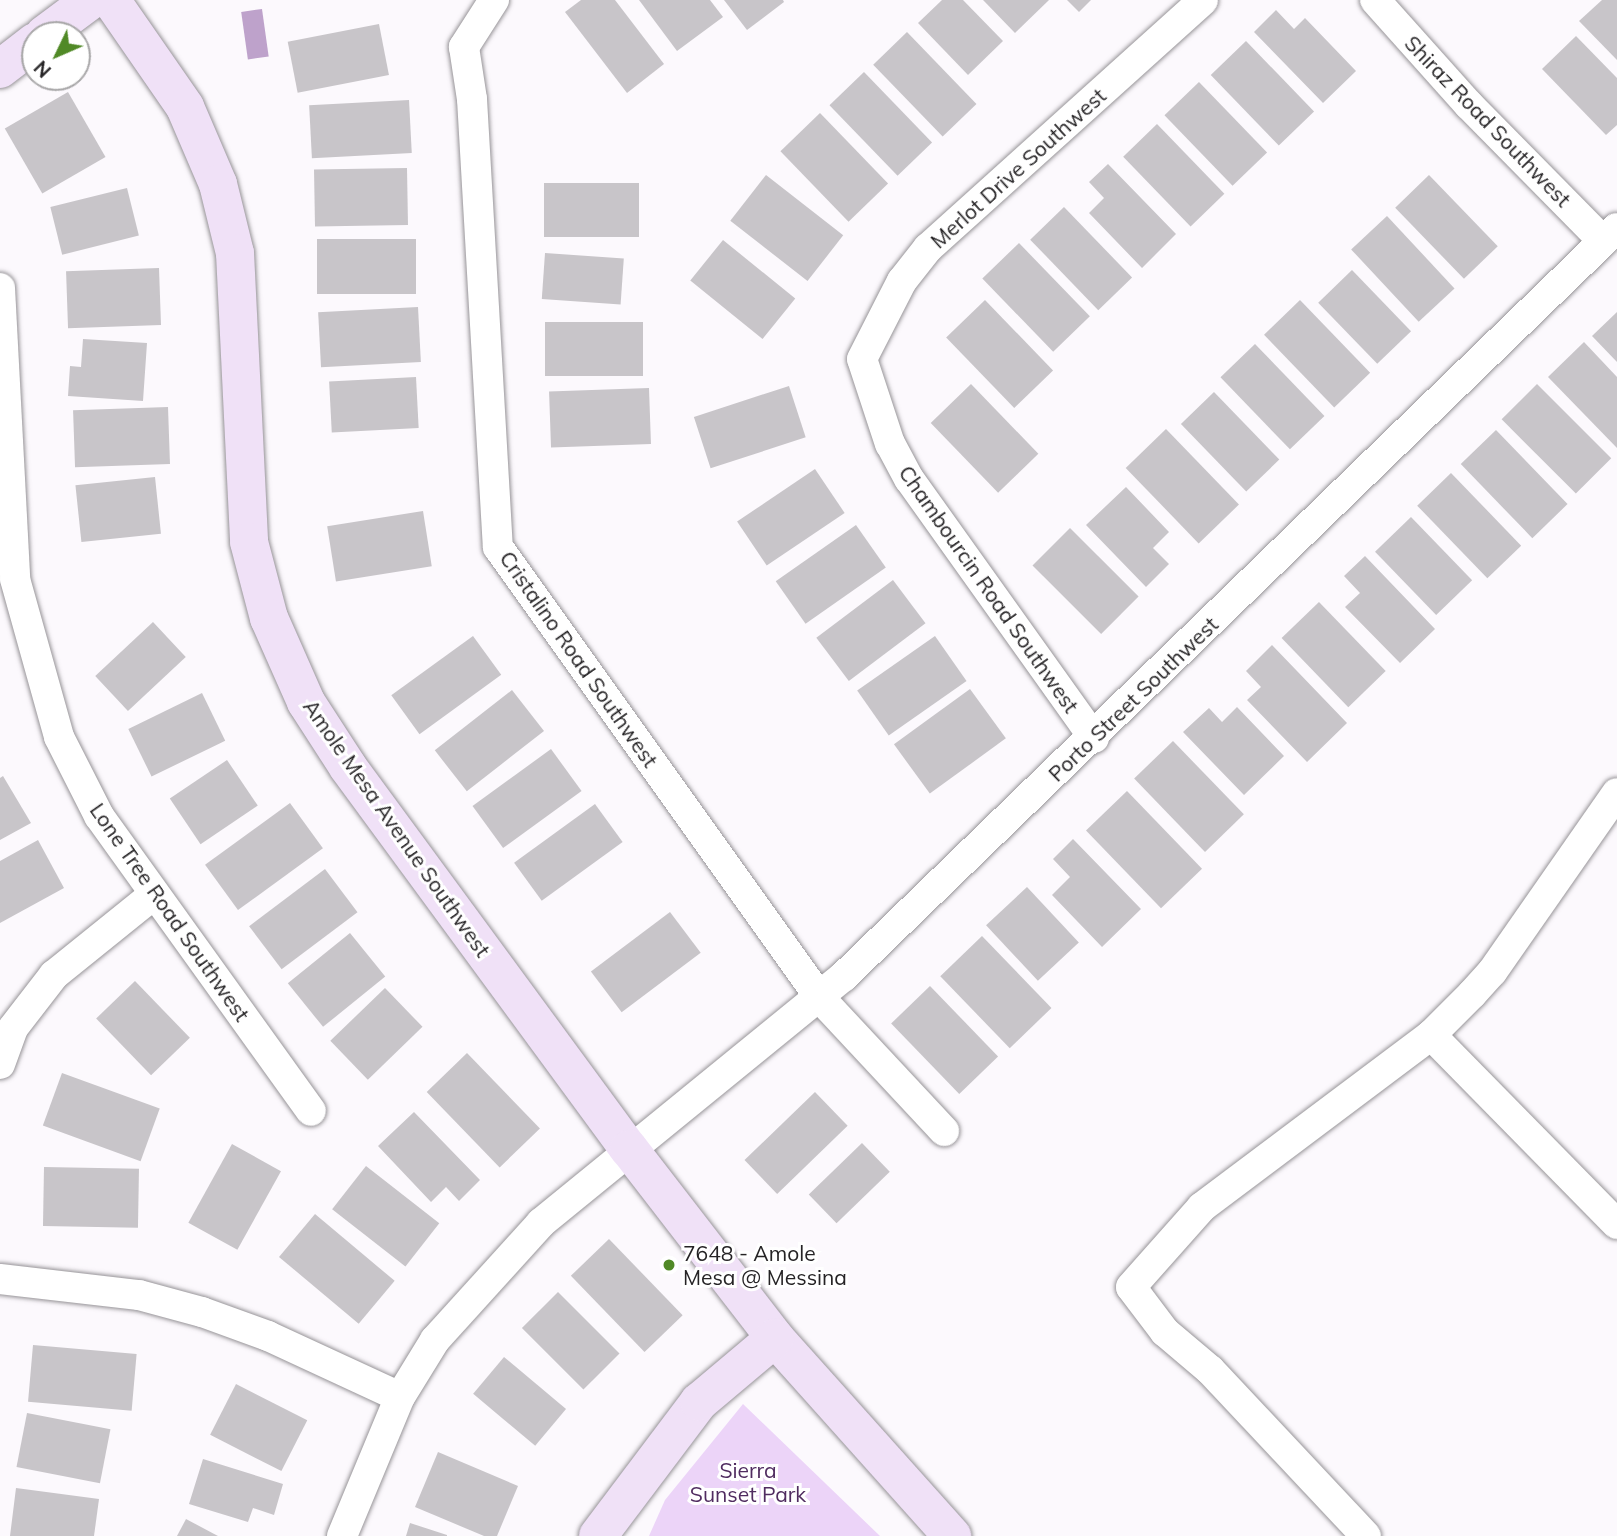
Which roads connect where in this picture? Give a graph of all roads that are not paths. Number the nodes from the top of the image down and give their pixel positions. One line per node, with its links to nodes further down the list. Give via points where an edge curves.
1 (91, 0): 6 (street)
2 (111, 0): 21 (street, Amole Mesa Avenue Southwest, via 185,107 218,184 235,253 250,542 269,618 306,702)
3 (494, 0): 16 (street, Cristalino Road Southwest, via 464,47 472,99 498,547)
4 (1203, 0): 11 (street, Merlot Drive Southwest, via 928,248 902,281)
5 (1375, 0): 9 (street, Shiraz Road Southwest, via 1469,105)
6 (63, 21)
7 (21, 53): 8 (street)
8 (0, 69)
9 (1610, 234): 13 (street, Porto Street Southwest)
10 (0, 288): 12 (street, Lone Tree Road Southwest)
11 (862, 359): 13 (street, Chambourcin Road Southwest, via 890,444 909,479)
12 (3, 440): 15 (street, Lone Tree Road Southwest, via 16,579 59,737 100,816)
13 (1094, 738): 16 (street, Porto Street Southwest)
14 (1617, 793): 17 (street, via 1492,972)
15 (153, 895): 18 (street, via 54,975 13,1028); 19 (street, Lone Tree Road Southwest)
16 (820, 998): 20 (street, Cristalino Road Southwest); 21 (street, Porto Street Southwest)
17 (1431, 1035): 22 (street); 29 (street, via 1202,1207 1130,1287 1166,1332 1210,1370)
18 (0, 1064)
19 (311, 1111)
20 (944, 1131)
21 (629, 1149): 24 (street, Amole Mesa Avenue Southwest); 25 (street, Porto Street Southwest, via 541,1223 485,1281 435,1340)
22 (1617, 1224)
23 (0, 1279): 25 (street, via 139,1295 202,1312 268,1336)
24 (775, 1338): 27 (street, via 699,1402); 28 (street, Amole Mesa Avenue Southwest)
25 (400, 1397): 26 (street, Porto Street Southwest)
26 (342, 1536)
27 (598, 1536)
28 (952, 1536)
29 (1366, 1536)

